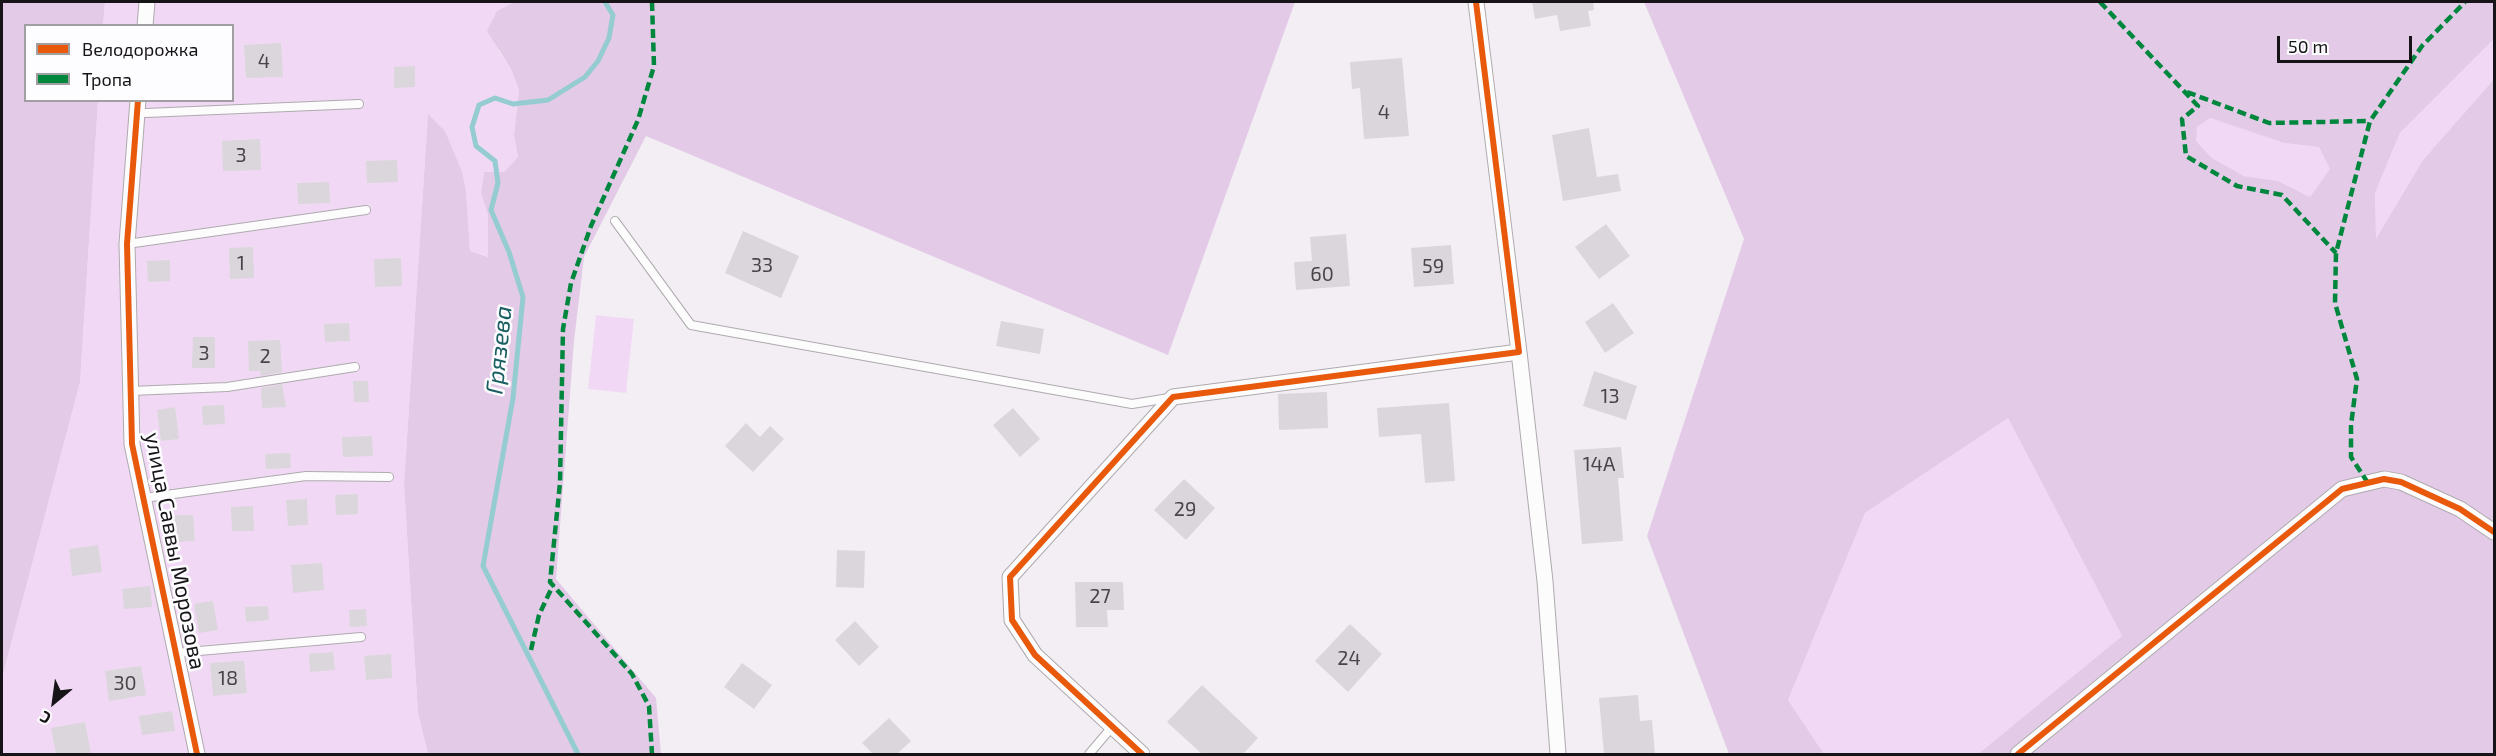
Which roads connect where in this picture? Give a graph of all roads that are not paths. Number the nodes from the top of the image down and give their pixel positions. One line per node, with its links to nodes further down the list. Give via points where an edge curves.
1 (147, 2): 3 (street)
2 (1476, 2): 9 (street)
3 (145, 24)
4 (359, 104): 5 (lane)
5 (142, 106): 8 (street, улица Саввы Морозова)
6 (366, 210): 8 (lane)
7 (615, 221): 12 (lane, via 691,325 1132,405)
8 (127, 244): 11 (street, улица Саввы Морозова)
9 (1519, 352): 12 (street); 22 (street, via 1545,581)
10 (355, 367): 11 (lane, via 227,387)
11 (131, 391): 14 (street, улица Саввы Морозова, via 132,444)
12 (1173, 397): 18 (street, via 1010,577 1012,620 1035,655)
13 (389, 477): 14 (lane, via 306,476)
14 (144, 498): 17 (street, улица Саввы Морозова)
15 (2494, 532): 23 (street, via 2460,509 2401,482 2384,480 2342,489)
16 (361, 637): 17 (lane)
17 (176, 653): 19 (street, улица Саввы Морозова)
18 (1112, 727): 20 (lane); 21 (street)
19 (197, 754)
20 (1089, 754)
21 (1142, 754)
22 (1558, 754)
23 (2018, 754)

